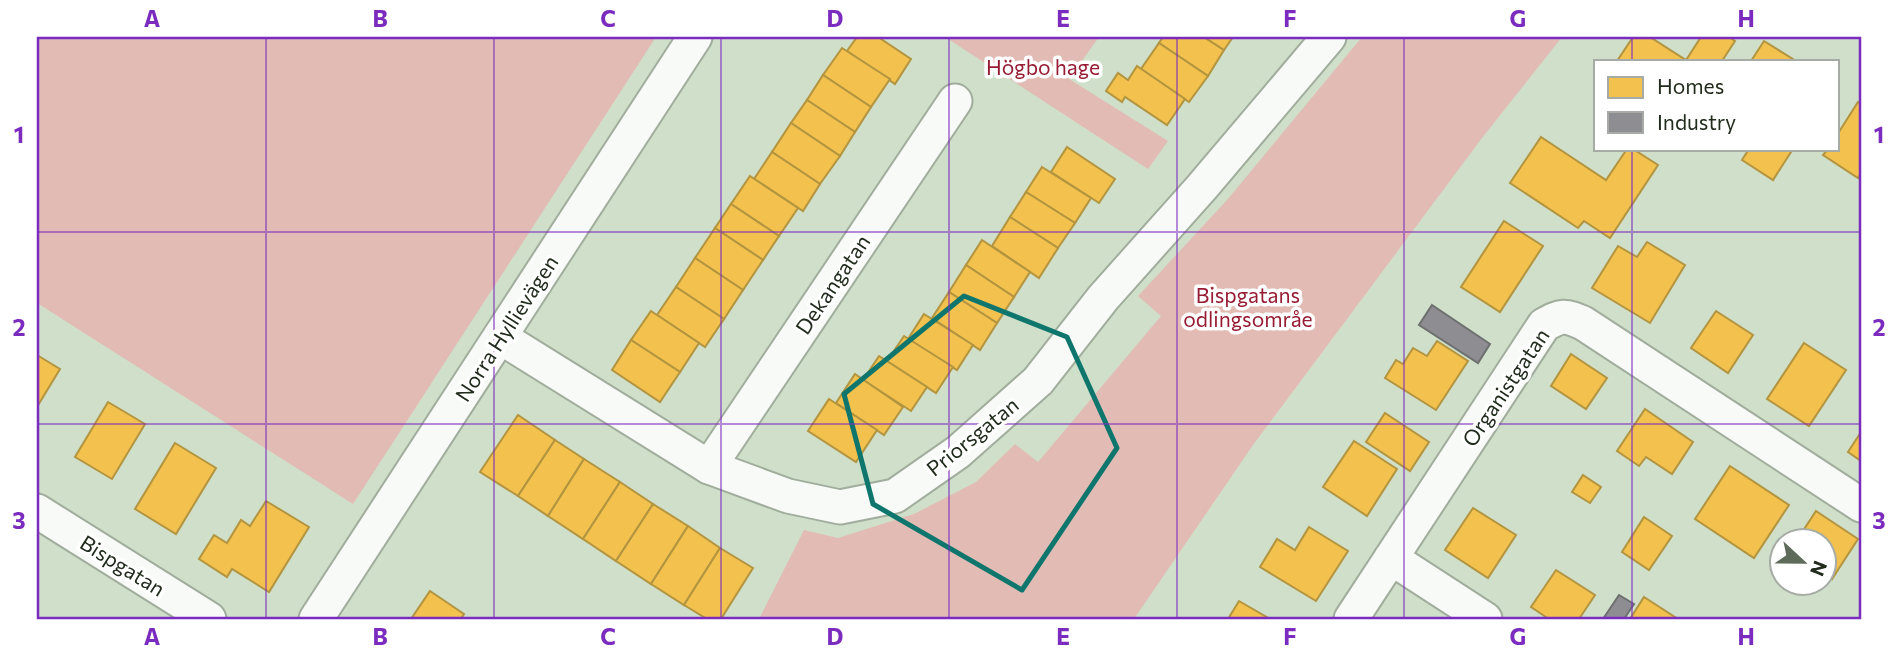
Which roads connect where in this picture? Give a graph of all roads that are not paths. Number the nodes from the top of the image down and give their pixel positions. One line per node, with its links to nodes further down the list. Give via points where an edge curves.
1 (695, 37): 4 (street, Norra Hyllievägen)
2 (1329, 37): 5 (street, Priorsgatan, via 1102,298 1038,382 958,452 895,496 840,507 788,496)
3 (955, 101): 5 (street, Dekangatan)
4 (500, 337): 5 (street, Priorsgatan); 10 (street, Norra Hyllievägen)
5 (709, 467)
6 (1861, 505): 8 (street, Organistgatan, via 1583,323 1559,316 1544,325)
7 (37, 510): 9 (street, Bispgatan)
8 (1391, 558): 11 (street, Organistgatan); 12 (street)
9 (209, 619)
10 (316, 619)
11 (1351, 619)
12 (1485, 619)

